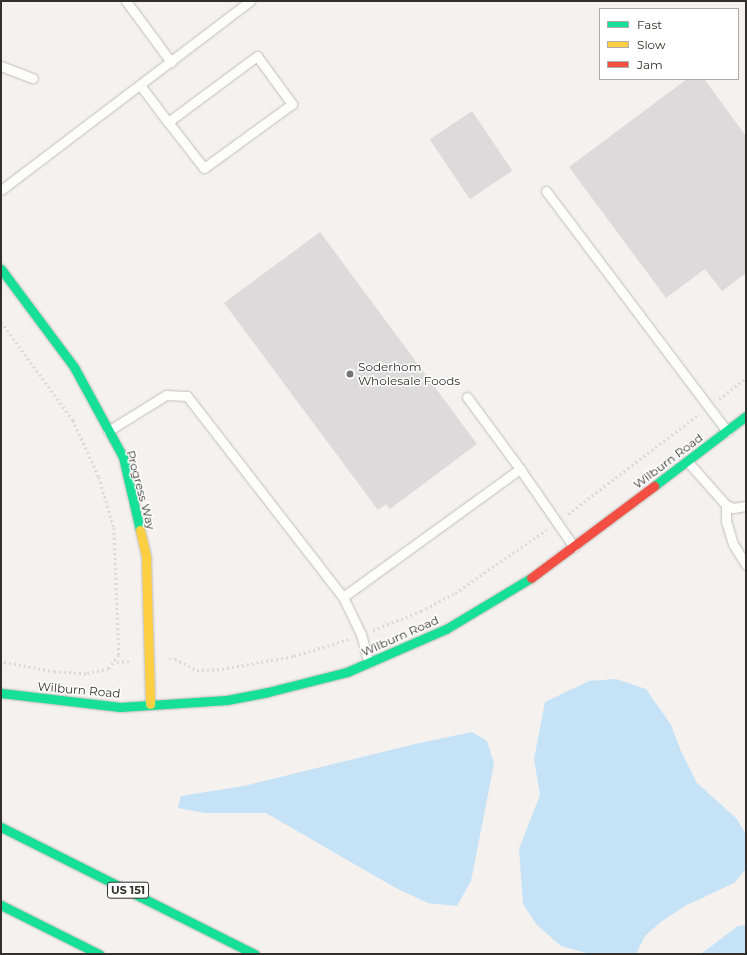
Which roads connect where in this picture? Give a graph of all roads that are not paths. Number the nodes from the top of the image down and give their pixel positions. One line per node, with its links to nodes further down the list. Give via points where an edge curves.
1 (126, 1): 3 (lane)
2 (250, 1): 3 (lane)
3 (171, 62): 6 (lane)
4 (1, 66): 5 (lane)
5 (33, 78)
6 (140, 85): 7 (lane); 8 (lane)
7 (168, 122): 7 (lane, via 204,168 292,104 257,56)
8 (1, 190)
9 (546, 191): 14 (lane)
10 (1, 269): 13 (main road, Progress Way, via 74,367)
11 (467, 397): 16 (lane)
12 (746, 416): 14 (main road, Wilburn Road)
13 (108, 431): 21 (lane, via 166,395 187,396); 24 (main road, Progress Way, via 123,457 146,557)
14 (727, 431): 15 (main road, Wilburn Road)
15 (687, 461): 17 (lane); 19 (main road, Wilburn Road)
16 (520, 469): 19 (lane); 21 (lane)
17 (726, 505): 18 (lane, via 733,508); 20 (lane, via 726,521 733,544)
18 (746, 506)
19 (574, 548): 22 (main road, Wilburn Road, via 481,610 446,629)
20 (746, 565)
21 (343, 597): 22 (lane, via 361,634)
22 (369, 663): 24 (main road, Wilburn Road, via 347,672 227,700)
23 (1, 693): 24 (main road, Wilburn Road, via 87,705)
24 (150, 704)
25 (1, 826): 28 (main road, US 151)
26 (1, 905): 27 (main road)
27 (99, 954)
28 (255, 954)

